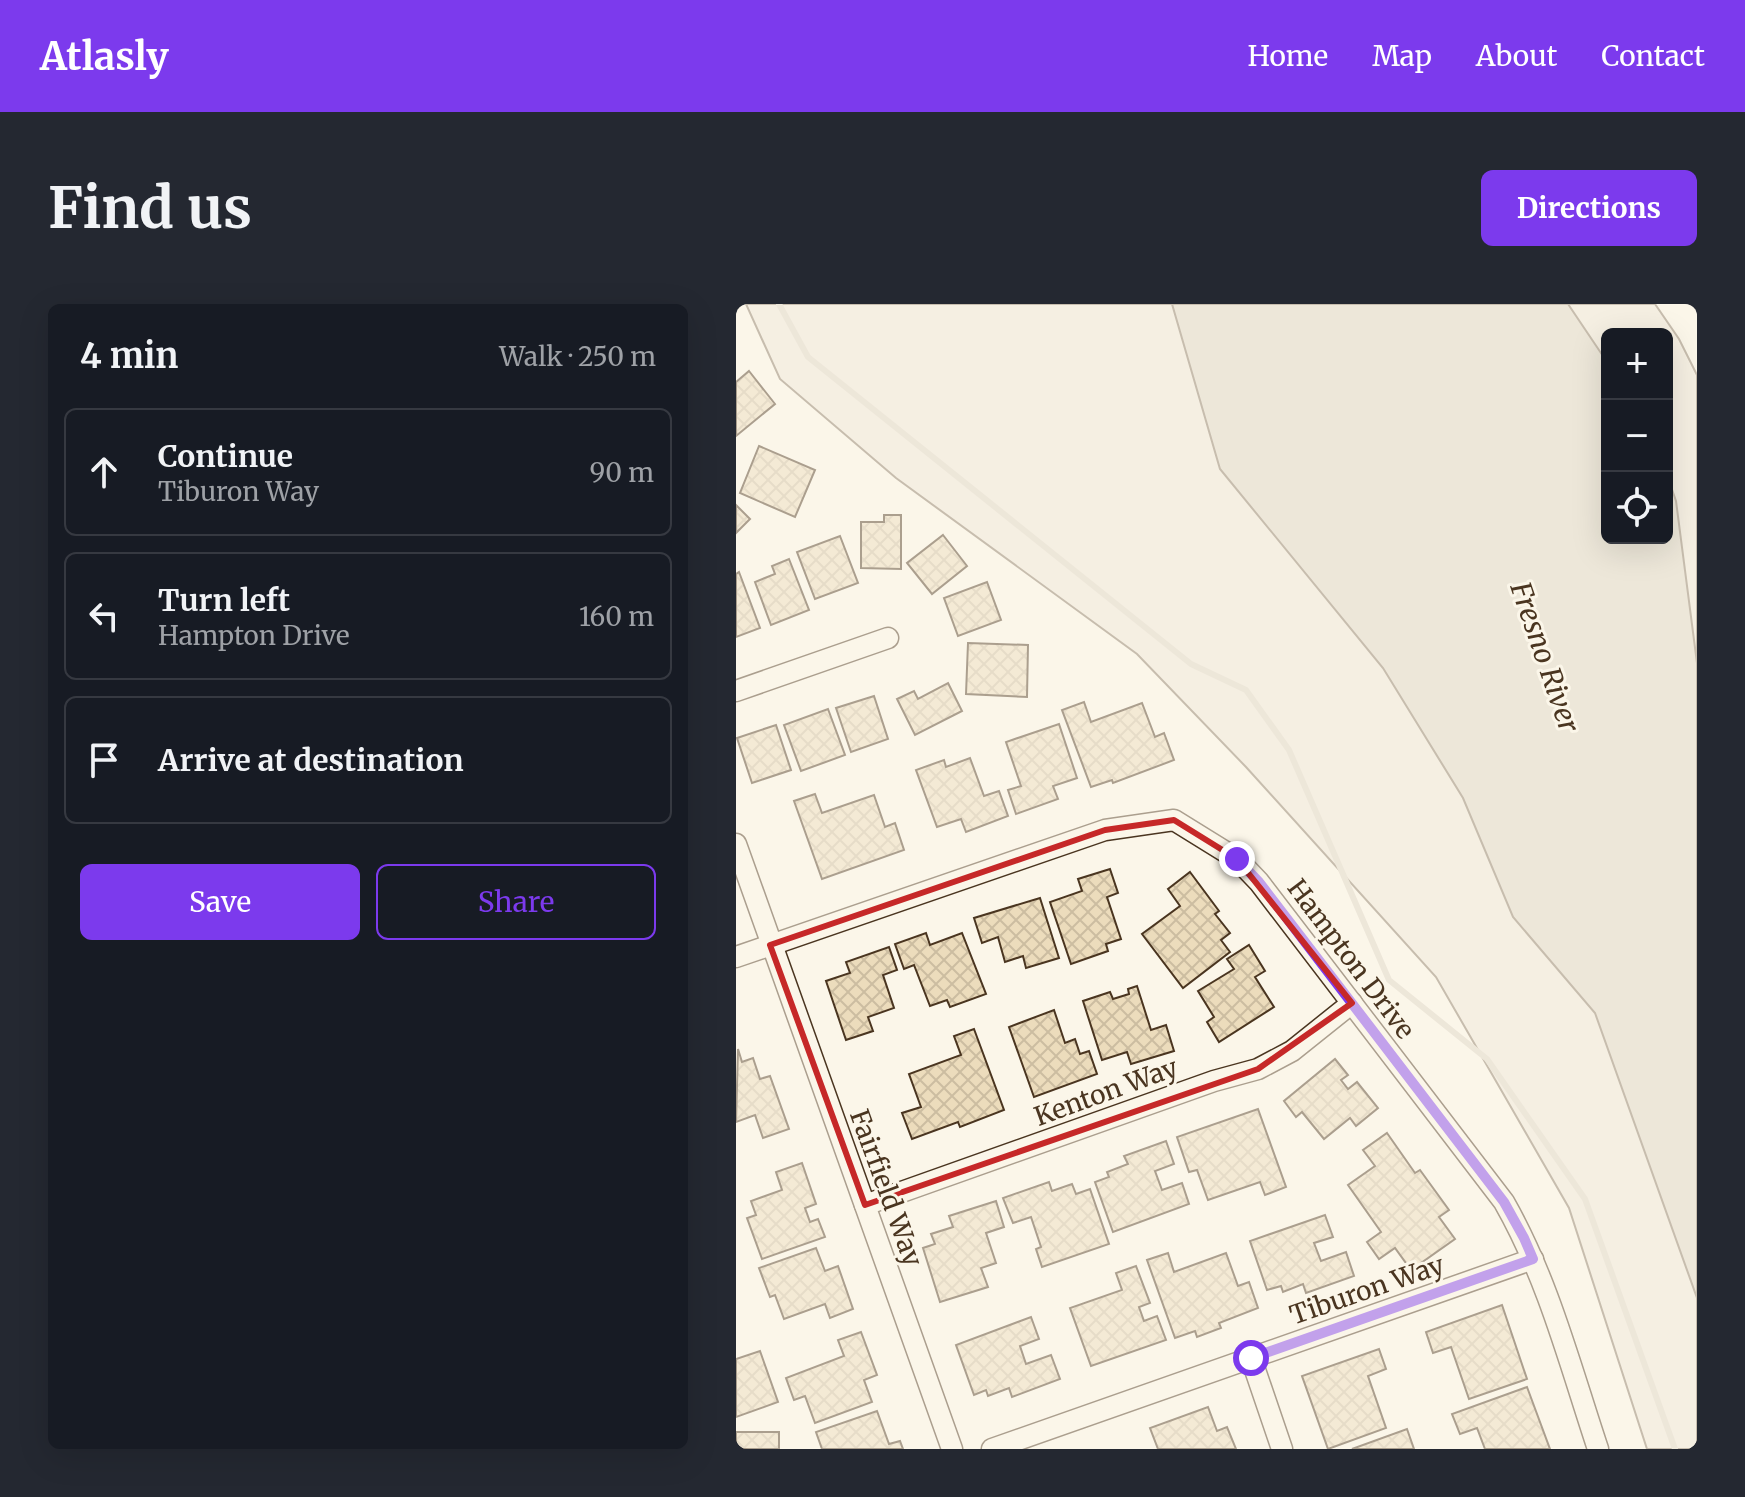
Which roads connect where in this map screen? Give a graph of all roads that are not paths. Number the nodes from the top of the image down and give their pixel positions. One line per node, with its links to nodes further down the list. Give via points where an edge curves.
1 (888, 638): 2 (street)
2 (736, 691)
3 (736, 844): 4 (street, Fairfield Way)
4 (770, 945): 5 (street, Hampton Drive); 6 (street, Hampton Drive, via 1105,830 1174,820 1237,859); 7 (street, Fairfield Way)
5 (736, 957)
6 (1352, 1003): 7 (street, Kenton Way, via 1292,1051 1258,1069); 8 (street, Hampton Drive, via 1504,1202)
7 (865, 1205): 10 (street, Fairfield Way)
8 (1533, 1259): 9 (street, Tiburon Way); 13 (street, Hampton Drive)
9 (1251, 1358): 11 (street, Tiburon Way); 12 (street)
10 (952, 1449)
11 (992, 1449)
12 (1282, 1449)
13 (1598, 1449)

